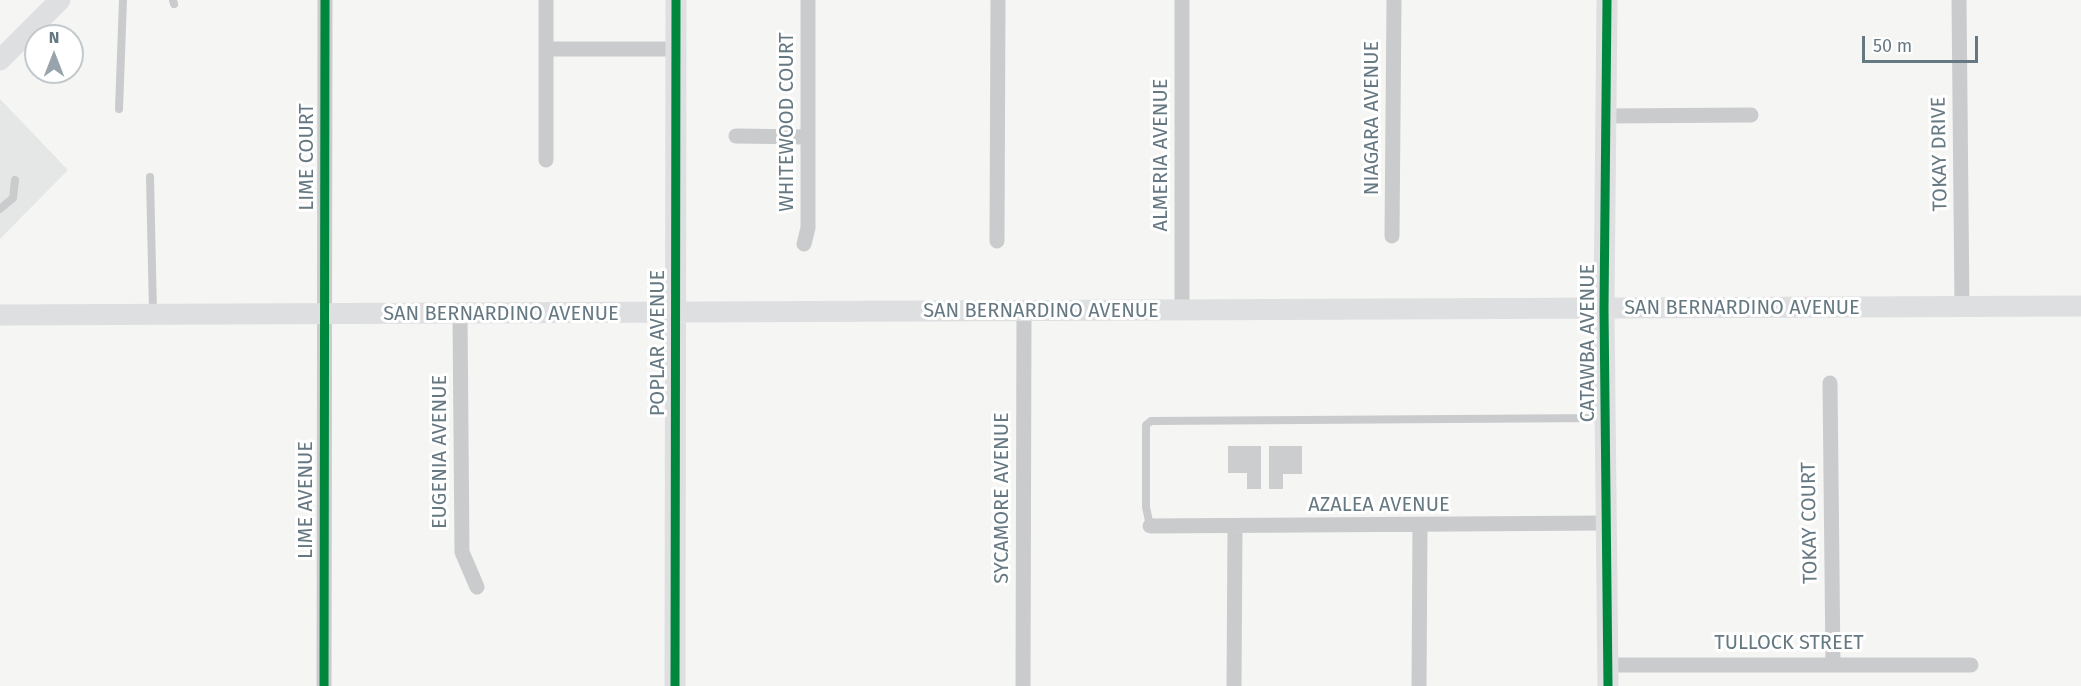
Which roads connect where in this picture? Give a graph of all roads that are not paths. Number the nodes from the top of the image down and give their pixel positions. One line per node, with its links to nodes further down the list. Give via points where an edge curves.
1 (60, 0): 14 (main road)
2 (123, 0): 15 (lane)
3 (325, 0): 36 (street, LIME COURT)
4 (546, 0): 12 (street)
5 (676, 0): 13 (main road, POPLAR AVENUE)
6 (808, 0): 19 (street, WHITEWOOD COURT)
7 (998, 0): 25 (street)
8 (1182, 0): 31 (street, ALMERIA AVENUE)
9 (1394, 0): 24 (street, NIAGARA AVENUE)
10 (1608, 0): 17 (main road, CATAWBA AVENUE)
11 (1959, 0): 28 (street, TOKAY DRIVE)
12 (547, 49): 13 (street); 20 (street)
13 (676, 49): 32 (main road, POPLAR AVENUE)
14 (0, 60)
15 (119, 109)
16 (1751, 115): 17 (street)
17 (1608, 116): 29 (main road, CATAWBA AVENUE)
18 (736, 136): 19 (street)
19 (808, 137): 26 (street, WHITEWOOD COURT, via 808,228)
20 (546, 160)
21 (150, 177): 35 (lane)
22 (15, 180): 23 (lane, via 13,198)
23 (0, 209)
24 (1392, 236)
25 (997, 240)
26 (804, 244)
27 (2081, 306): 28 (main road, SAN BERNARDINO AVENUE)
28 (1962, 307): 29 (main road, SAN BERNARDINO AVENUE)
29 (1605, 309): 31 (main road, SAN BERNARDINO AVENUE); 38 (main road, CATAWBA AVENUE)
30 (1024, 311): 31 (main road, SAN BERNARDINO AVENUE); 32 (main road, SAN BERNARDINO AVENUE); 49 (street, SYCAMORE AVENUE)
31 (1182, 311)
32 (676, 312): 33 (main road, SAN BERNARDINO AVENUE); 48 (main road, POPLAR AVENUE)
33 (460, 314): 36 (main road, SAN BERNARDINO AVENUE); 43 (street, EUGENIA AVENUE, via 462,552)
34 (0, 315): 35 (main road, SAN BERNARDINO AVENUE)
35 (153, 315): 36 (main road, SAN BERNARDINO AVENUE)
36 (325, 315): 47 (street, LIME AVENUE)
37 (1830, 383): 44 (street, TOKAY COURT)
38 (1607, 418): 39 (main road, CATAWBA AVENUE); 41 (lane, via 1151,421 1146,425 1146,507)
39 (1608, 524): 40 (street, AZALEA AVENUE); 46 (main road, CATAWBA AVENUE)
40 (1420, 525): 42 (street, AZALEA AVENUE); 51 (street)
41 (1150, 526): 42 (street, AZALEA AVENUE)
42 (1234, 527): 50 (street)
43 (477, 587)
44 (1833, 664): 45 (street, TULLOCK STREET); 46 (street, TULLOCK STREET)
45 (1971, 664)
46 (1608, 676)
47 (324, 686)
48 (675, 686)
49 (1023, 686)
50 (1234, 686)
51 (1419, 686)

